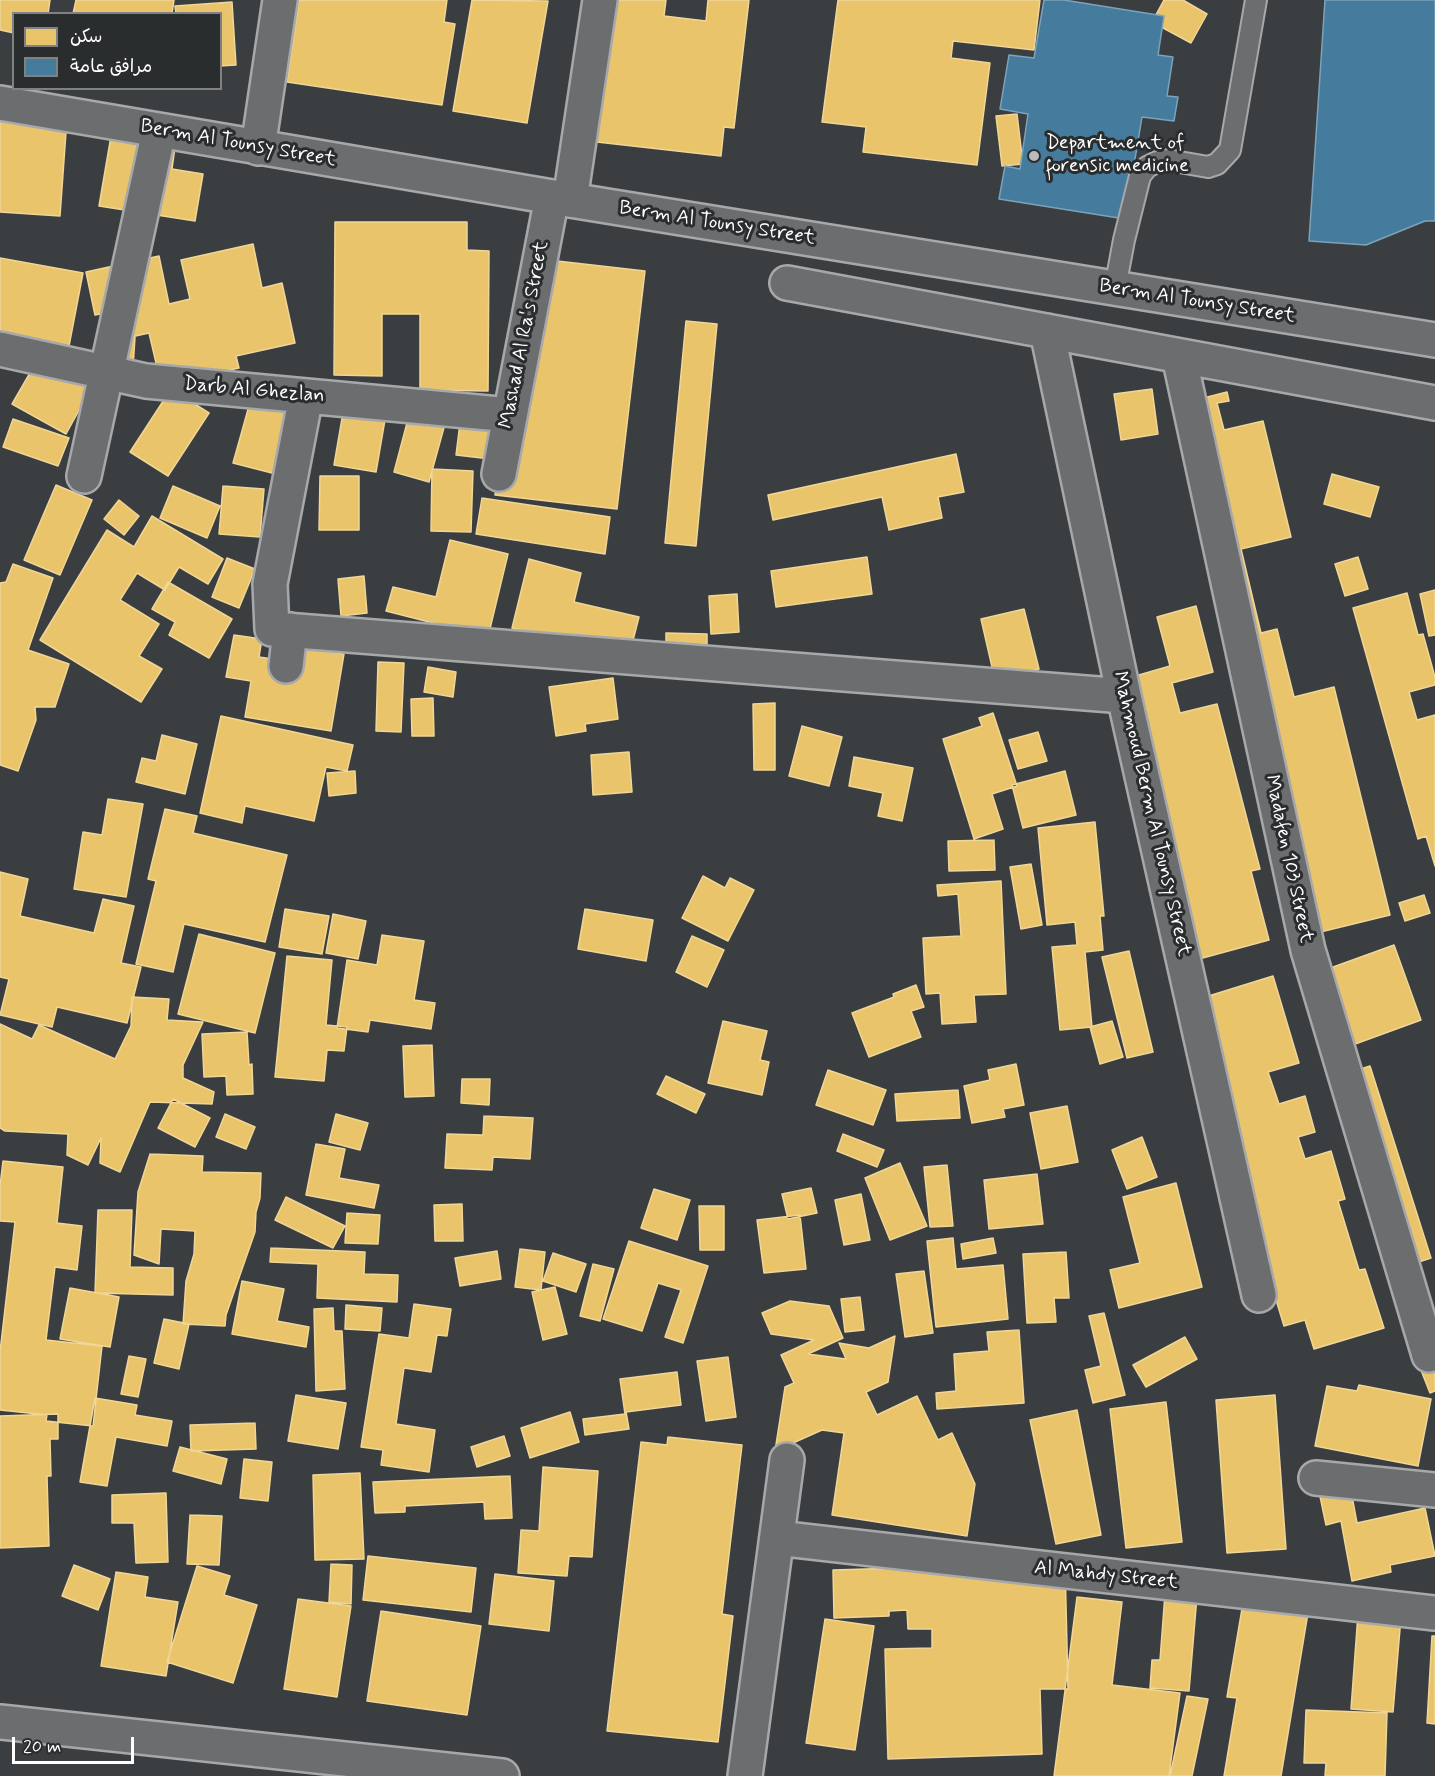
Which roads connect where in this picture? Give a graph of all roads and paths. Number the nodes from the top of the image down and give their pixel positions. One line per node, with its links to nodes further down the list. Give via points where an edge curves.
1 (280, 0): 6 (street)
2 (600, 0): 7 (street, Mashad Al Ra's Street)
3 (1256, 0): 9 (lane, via 1230,150 1217,164 1208,167 1168,160 1147,167 1140,176)
4 (0, 103): 5 (street, Berm Al Tounsy Street)
5 (159, 131): 6 (street, Berm Al Tounsy Street); 14 (street)
6 (258, 148): 7 (street, Berm Al Tounsy Street)
7 (561, 199): 9 (street, Berm Al Tounsy Street); 17 (street, Mashad Al Ra's Street)
8 (787, 283): 10 (street)
9 (1115, 288): 11 (street, Berm Al Tounsy Street)
10 (1047, 331): 13 (street); 22 (street, Mahmoud Berm Al Tounsy Street)
11 (1435, 340)
12 (0, 349): 14 (street, Darb Al Ghezlan)
13 (1179, 356): 16 (street); 24 (street, Madafen 103 Street, via 1308,950)
14 (106, 372): 15 (street, Darb Al Ghezlan, via 146,381); 19 (street)
15 (306, 396): 17 (street, Darb Al Ghezlan); 20 (street, via 270,584 272,629)
16 (1435, 403)
17 (510, 415): 18 (street, Mashad Al Ra's Street)
18 (499, 474)
19 (84, 476)
20 (290, 630): 21 (street); 22 (street)
21 (286, 666)
22 (1124, 696): 23 (street, Mahmoud Berm Al Tounsy Street)
23 (1259, 1295)
24 (1429, 1355)
25 (787, 1460): 28 (street)
26 (1316, 1478): 27 (street)
27 (1435, 1490)
28 (777, 1538): 29 (street, Al Mahdy Street); 32 (street)
29 (1435, 1613)
30 (0, 1722): 31 (street)
31 (502, 1776)
32 (745, 1776)

